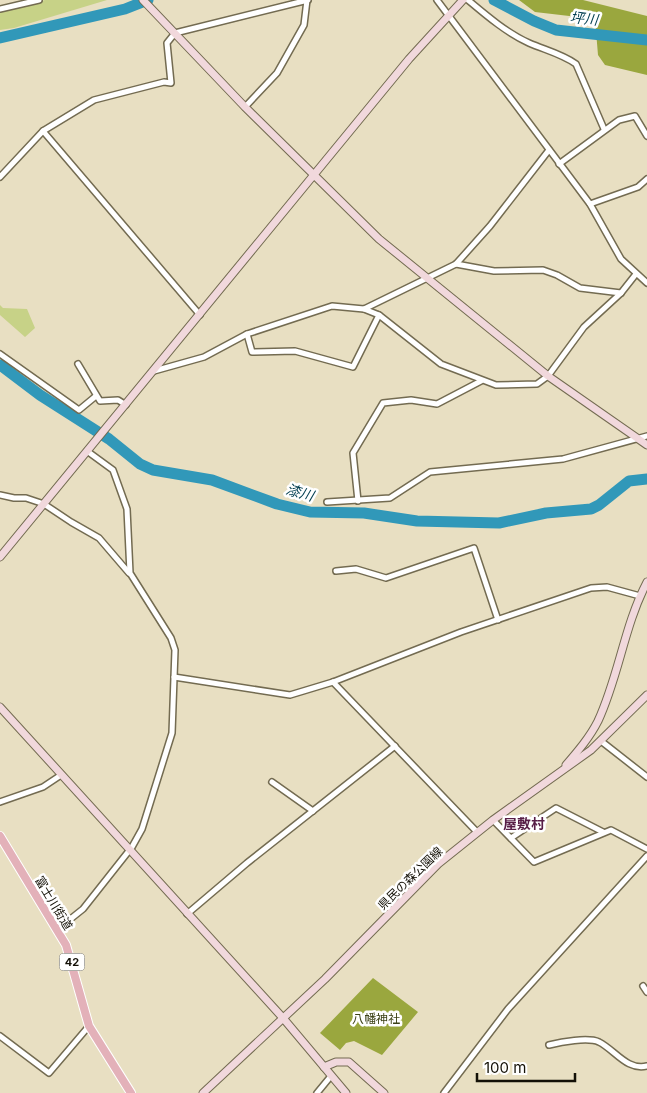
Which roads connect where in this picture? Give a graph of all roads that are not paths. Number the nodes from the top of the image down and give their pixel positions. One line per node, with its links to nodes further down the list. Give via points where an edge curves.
1 (39, 0): 7 (street)
2 (143, 0): 9 (street)
3 (307, 0): 9 (street); 10 (street, via 304,25 277,73)
4 (437, 0): 8 (street)
5 (463, 0): 8 (street)
6 (468, 0): 11 (street, via 492,20 528,42 576,64)
7 (0, 9)
8 (448, 15): 14 (street); 16 (street)
9 (175, 33): 10 (street); 12 (street, via 166,43 171,83 94,100)
10 (245, 106): 16 (street)
11 (604, 129): 13 (street, via 635,116); 15 (street)
12 (42, 131): 17 (street); 26 (street)
13 (647, 136)
14 (549, 150): 15 (street); 20 (street, via 512,200)
15 (559, 164): 19 (street)
16 (313, 174): 22 (street, via 379,239); 26 (street)
17 (0, 177)
18 (647, 179): 19 (street, via 638,187)
19 (590, 204): 21 (street, via 620,259)
20 (456, 264): 22 (street); 24 (street, via 494,271 543,270 580,288)
21 (636, 274): 23 (street); 24 (street)
22 (427, 280): 25 (street); 32 (street)
23 (646, 280)
24 (621, 293): 32 (street, via 584,327)
25 (364, 309): 27 (street); 28 (street, via 332,306)
26 (200, 315): 31 (street)
27 (379, 315): 28 (street, via 353,367 295,351 252,352); 33 (street, via 441,364)
28 (247, 334): 31 (street, via 204,357)
29 (0, 354): 34 (street, via 79,410)
30 (78, 364): 34 (street)
31 (154, 371): 35 (street)
32 (548, 376): 33 (street, via 536,384 496,385); 37 (street)
33 (481, 381): 41 (street, via 437,404 412,400 383,403 353,453)
34 (96, 396): 35 (street, via 100,401 118,400)
35 (126, 405): 39 (street)
36 (647, 436): 37 (street)
37 (637, 439): 38 (street); 41 (street, via 563,459 430,472 390,498)
38 (647, 445)
39 (87, 451): 43 (street); 46 (street, via 113,470 124,496)
40 (0, 495): 43 (street)
41 (358, 501): 42 (street)
42 (327, 502)
43 (44, 504): 44 (street); 46 (street, via 99,538)
44 (0, 557)
45 (336, 571): 49 (street, via 356,569 386,578 474,548)
46 (130, 573): 50 (street, via 171,638 175,650)
47 (647, 582): 48 (street)
48 (640, 596): 49 (street, via 592,588); 57 (street, via 597,722)
49 (498, 620): 51 (street)
50 (174, 677): 51 (street, via 280,695); 68 (street, via 172,733 142,829)
51 (333, 682): 55 (street)
52 (647, 695): 54 (street, 県民の森公園線)
53 (0, 707): 56 (street)
54 (601, 741): 57 (street, 県民の森公園線); 58 (street)
55 (395, 746): 61 (street); 63 (street)
56 (61, 775): 60 (street, via 43,787); 68 (street)
57 (558, 775): 62 (street, 県民の森公園線)
58 (647, 777)
59 (272, 782): 61 (street)
60 (0, 802)
61 (313, 811): 70 (street)
62 (493, 820): 63 (street, 県民の森公園線); 66 (street)
63 (477, 832): 74 (street, 県民の森公園線, via 438,864)
64 (603, 832): 66 (street, via 556,808); 66 (street, via 534,862); 67 (street, via 611,830)
65 (0, 836): 71 (main road, 富士川街道 / 42)
66 (511, 838)
67 (647, 849)
68 (128, 850): 70 (street); 71 (street, via 83,909)
69 (647, 856): 86 (street, via 508,1009)
70 (187, 914): 74 (street)
71 (58, 929): 75 (main road, 富士川街道 / 42, via 72,963)
72 (643, 986): 73 (street)
73 (647, 992)
74 (283, 1018): 79 (street); 82 (street, 県民の森公園線)
75 (89, 1026): 76 (street, via 49,1073); 81 (main road, 富士川街道 / 42)
76 (0, 1036)
77 (549, 1045): 78 (street, via 598,1041 630,1065)
78 (647, 1066)
79 (324, 1067): 80 (street); 85 (street, via 336,1062 349,1062)
80 (331, 1076): 83 (street); 84 (street)
81 (131, 1093)
82 (203, 1093)
83 (317, 1093)
84 (346, 1093)
85 (384, 1093)
86 (444, 1093)

